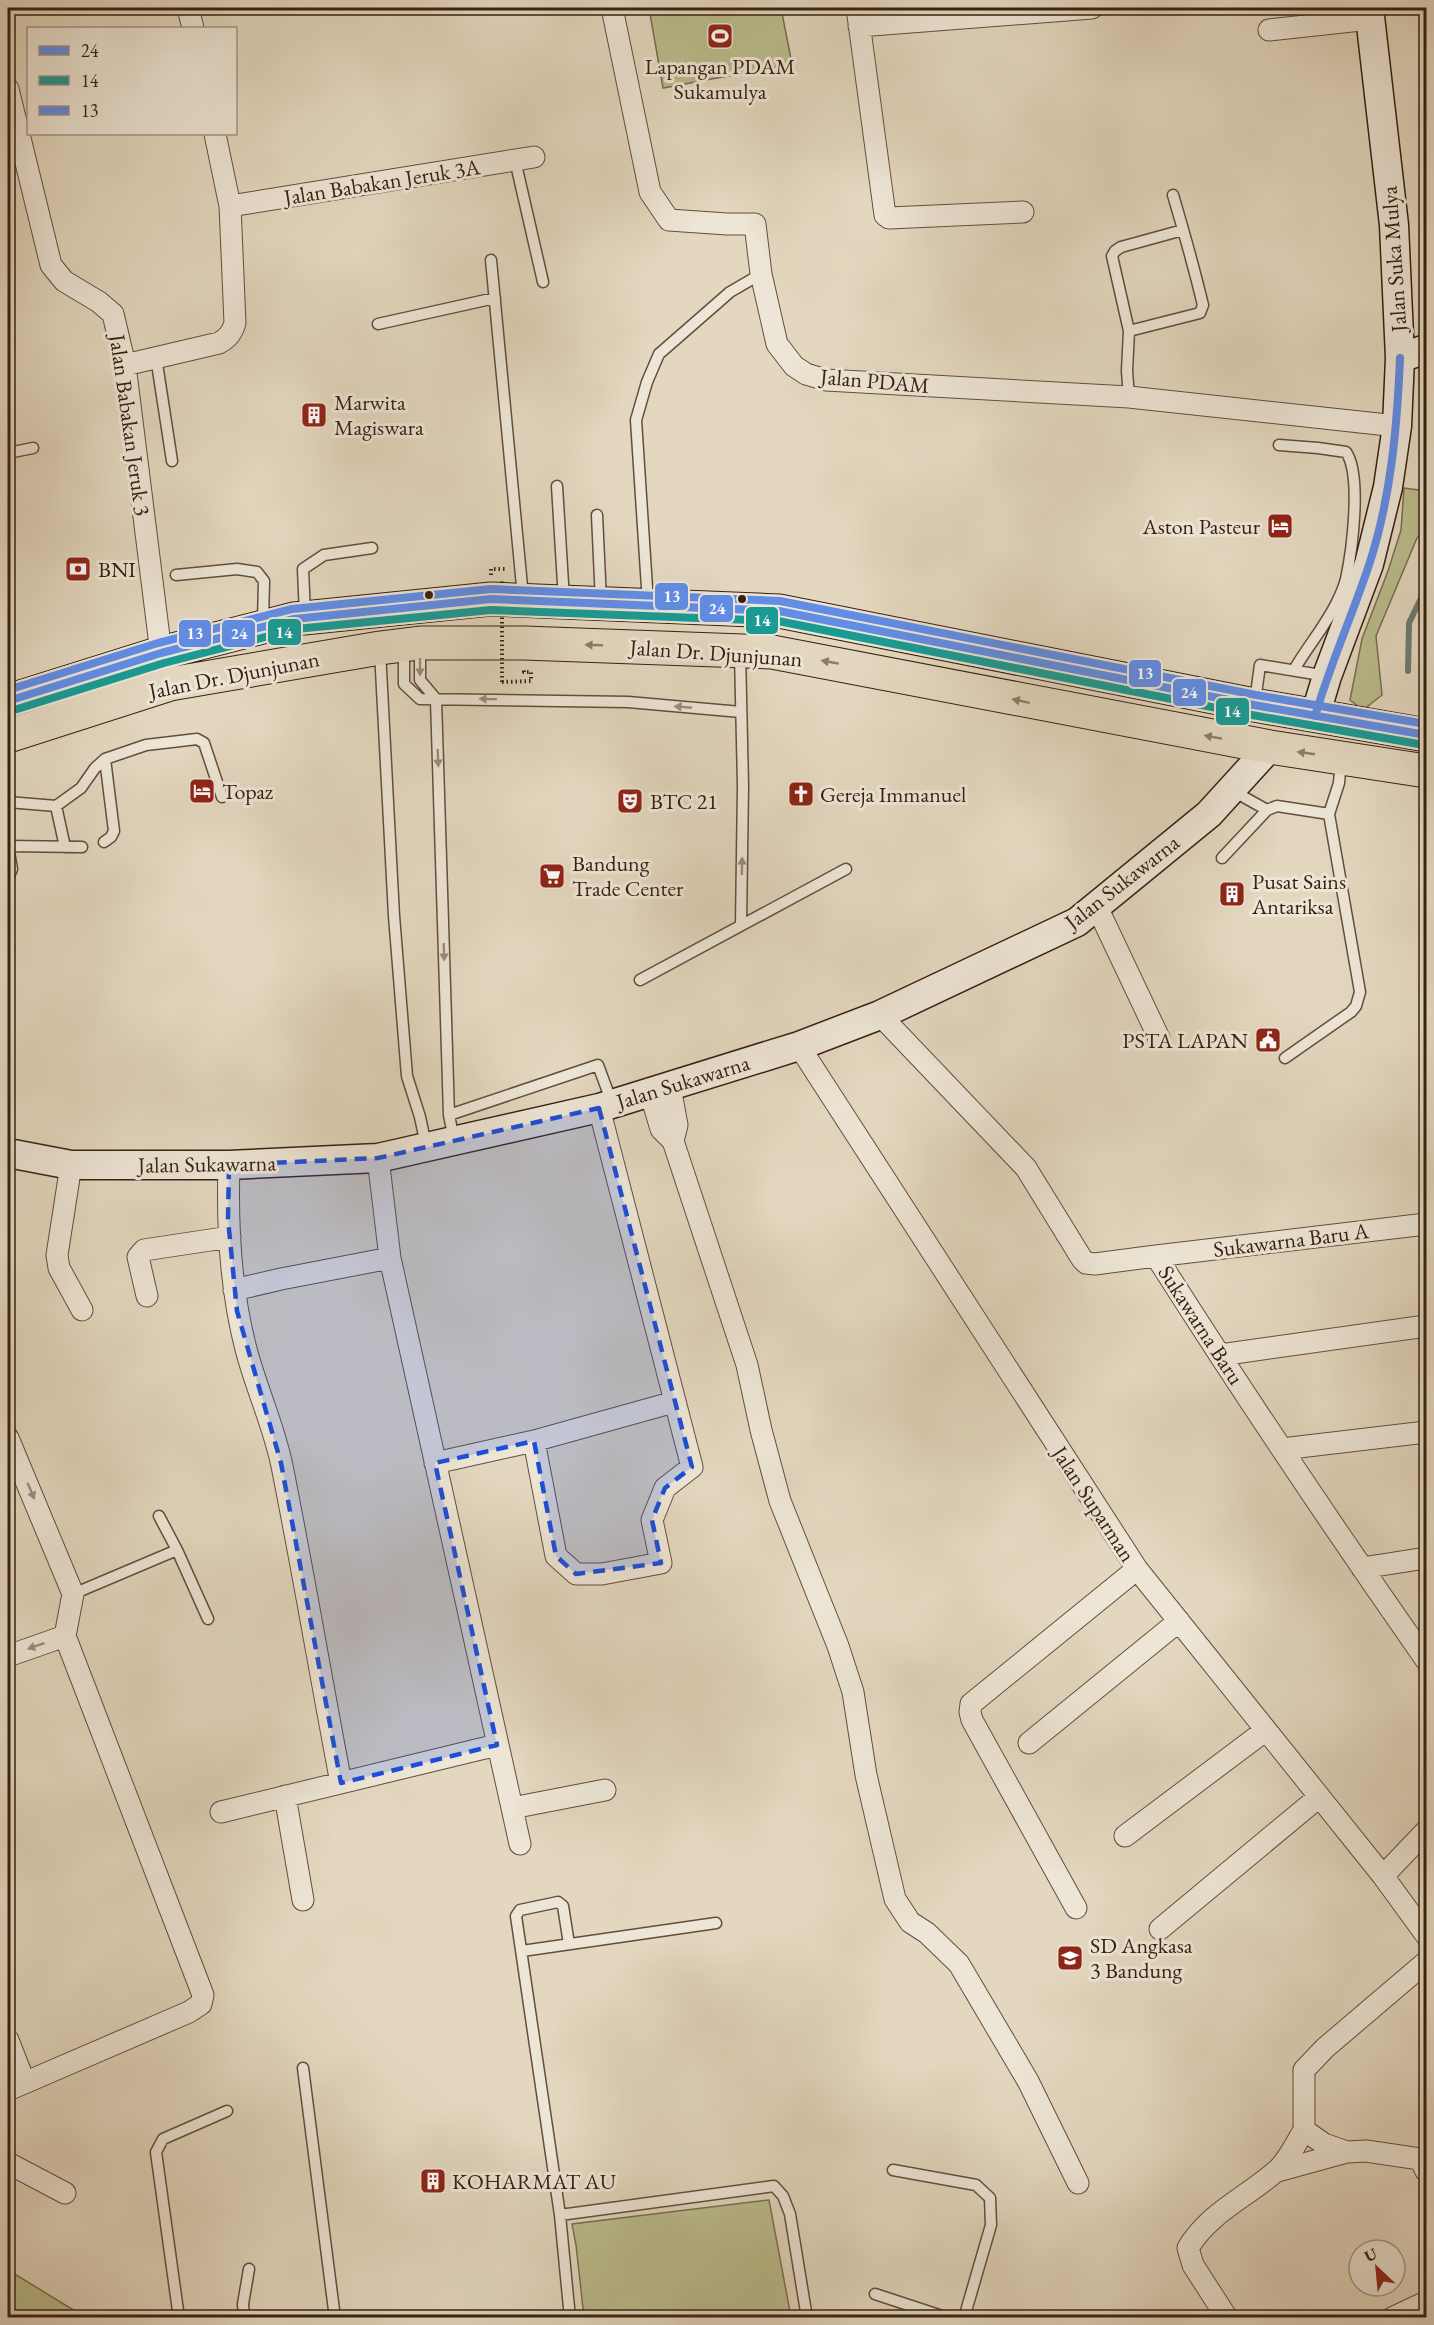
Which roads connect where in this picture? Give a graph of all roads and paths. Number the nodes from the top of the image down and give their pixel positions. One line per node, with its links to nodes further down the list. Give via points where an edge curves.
1 (188, 8): 6 (street)
2 (612, 8): 16 (street, Jalan PDAM, via 650,192 669,220 755,224)
3 (1092, 8): 5 (street)
4 (1369, 13): 7 (street); 21 (street, Jalan Suka Mulya)
5 (858, 17): 13 (street, via 885,215 890,218)
6 (193, 27)
7 (1269, 30)
8 (8, 89): 23 (street, Jalan Babakan Jeruk 3, via 51,265 64,281 113,314)
9 (215, 135): 12 (street)
10 (525, 159): 12 (street, Jalan Babakan Jeruk 3A); 17 (lane)
11 (1173, 195): 14 (lane)
12 (230, 206): 22 (street, via 233,331 219,343)
13 (1023, 212)
14 (1183, 230): 20 (lane, via 1121,247 1112,256); 20 (lane, via 1202,310)
15 (491, 260): 18 (lane)
16 (761, 274): 24 (street, Jalan PDAM, via 777,344 794,366 806,374 826,380); 37 (lane, via 730,292 659,354 647,382 636,420)
17 (543, 282)
18 (495, 298): 19 (lane); 34 (lane)
19 (378, 324)
20 (1130, 331): 24 (lane)
21 (1413, 353): 25 (street, Jalan Suka Mulya)
22 (156, 357): 23 (street); 29 (lane)
23 (125, 365): 42 (street, Jalan Babakan Jeruk 3)
24 (1129, 397): 25 (street, Jalan PDAM)
25 (1397, 426): 45 (street, Jalan Suka Mulya, via 1388,487 1369,564)
26 (1279, 445): 43 (lane, via 1346,452 1355,479 1346,580 1322,630)
27 (33, 448): 28 (lane)
28 (8, 453)
29 (172, 461)
30 (557, 486): 35 (lane)
31 (597, 515): 36 (lane)
32 (372, 548): 38 (lane, via 324,555 303,569)
33 (176, 575): 39 (lane, via 237,569 257,572 264,581)
34 (513, 590): 35 (highway, Jalan Dr. Djunjunan); 38 (highway, Jalan Dr. Djunjunan, via 491,599); 44 (path, bridge, via 502,682 531,681 531,672)
35 (564, 602): 36 (highway, Jalan Dr. Djunjunan)
36 (600, 604): 37 (highway, Jalan Dr. Djunjunan)
37 (648, 606): 48 (highway, Jalan Dr. Djunjunan, via 779,611)
38 (306, 618): 39 (highway, Jalan Dr. Djunjunan)
39 (263, 628): 42 (highway, Jalan Dr. Djunjunan)
40 (401, 646): 41 (highway, Jalan Dr. Djunjunan, one-way to 40, via 503,642); 46 (lane, one-way to 46); 46 (lane, via 404,684 420,699); 52 (highway, Jalan Dr. Djunjunan, via 170,684); 79 (lane, via 394,916 407,1076)
41 (740, 650): 49 (lane); 53 (highway, Jalan Dr. Djunjunan, one-way to 41, via 890,673)
42 (161, 653): 47 (highway, Jalan Dr. Djunjunan)
43 (1294, 670): 45 (lane); 48 (lane, via 1260,665)
44 (524, 672)
45 (1327, 676): 50 (street, Jalan Suka Mulya)
46 (436, 699): 49 (lane, one-way to 46, via 628,702); 78 (lane, one-way to 78)
47 (8, 701)
48 (1254, 705): 50 (highway, Jalan Dr. Djunjunan)
49 (741, 712): 70 (lane, one-way to 49)
50 (1316, 716): 51 (highway, Jalan Dr. Djunjunan)
51 (1426, 735)
52 (8, 736)
53 (1270, 747): 54 (highway, Jalan Dr. Djunjunan, one-way to 53); 57 (street, Jalan Sukawarna)
54 (1342, 758): 56 (highway, Jalan Dr. Djunjunan); 62 (lane)
55 (105, 759): 58 (lane, via 146,745 201,740); 60 (lane, via 81,788); 63 (lane, via 114,831)
56 (1426, 771)
57 (1231, 790): 61 (lane); 69 (street, Jalan Sukawarna, via 1209,814)
58 (222, 797)
59 (8, 802): 60 (lane)
60 (56, 806): 64 (lane)
61 (1267, 810): 62 (lane, via 1277,806); 66 (lane)
62 (1329, 814): 75 (lane, via 1360,992 1351,1012)
63 (104, 842)
64 (65, 847): 65 (lane); 68 (lane, via 8,846 12,861)
65 (82, 847)
66 (1222, 858)
67 (846, 869): 70 (lane)
68 (8, 878)
69 (1097, 907): 72 (street, Jalan Sukawarna, via 1077,922); 73 (street)
70 (741, 924): 71 (lane)
71 (640, 980)
72 (880, 1015): 74 (street, Jalan Sukawarna); 86 (street, Sukawarna Baru, via 1026,1168 1086,1263)
73 (1159, 1038)
74 (799, 1046): 76 (street, Jalan Sukawarna); 103 (street, Jalan Suparman)
75 (1285, 1058)
76 (660, 1089): 77 (street, Jalan Sukawarna); 141 (street, via 661,1129 673,1141 747,1365 780,1501 853,1692 866,1775 895,1899 910,1922 959,1964 1028,2081)
77 (606, 1106): 78 (street, Jalan Sukawarna); 78 (lane, via 598,1065); 93 (street)
78 (452, 1128): 79 (street, Jalan Sukawarna)
79 (426, 1147): 81 (street, Jalan Sukawarna)
80 (8, 1153): 83 (street, Jalan Sukawarna)
81 (378, 1158): 82 (street, Jalan Sukawarna); 87 (street)
82 (229, 1165): 83 (street, Jalan Sukawarna); 85 (street)
83 (70, 1166): 90 (street, via 57,1256 59,1268)
84 (1426, 1224): 86 (street, Sukawarna Baru A)
85 (230, 1238): 88 (street); 89 (street, via 144,1250 138,1257)
86 (1156, 1256): 92 (street, Sukawarna Baru)
87 (390, 1258): 88 (street); 98 (street)
88 (234, 1290): 113 (street, via 246,1351 281,1463)
89 (147, 1296)
90 (82, 1310)
91 (1426, 1326): 92 (street)
92 (1220, 1355): 97 (street, Sukawarna Baru)
93 (674, 1402): 96 (street); 96 (street, via 692,1467 665,1488 652,1520 661,1563 602,1574 576,1574 556,1556)
94 (1426, 1432): 97 (street)
95 (8, 1438): 104 (street, one-way to 104)
96 (534, 1441): 98 (street)
97 (1282, 1449): 102 (street, Sukawarna Baru)
98 (435, 1463): 112 (street)
99 (159, 1516): 100 (lane)
100 (177, 1550): 104 (lane); 105 (lane)
101 (1426, 1558): 102 (street)
102 (1362, 1568): 109 (street, Sukawarna Baru)
103 (1137, 1569): 106 (street, Jalan Suparman); 124 (street, via 971,1704 972,1720)
104 (73, 1594): 107 (street)
105 (208, 1619)
106 (1179, 1621): 110 (street, Jalan Suparman); 111 (street)
107 (65, 1636): 108 (street, one-way to 108); 133 (street, via 204,1995 201,2004 189,2012)
108 (8, 1656)
109 (1426, 1660)
110 (1266, 1730): 116 (street, Jalan Suparman); 120 (street)
111 (1029, 1743)
112 (497, 1745): 113 (street); 117 (street)
113 (341, 1783): 115 (street)
114 (605, 1790): 117 (street)
115 (285, 1796): 118 (street); 123 (street)
116 (1319, 1797): 122 (street, Jalan Suparman); 126 (street)
117 (512, 1808): 121 (street)
118 (221, 1812)
119 (1426, 1831): 122 (street)
120 (1125, 1836)
121 (520, 1844)
122 (1383, 1876): 127 (street, Jalan Suparman)
123 (303, 1900)
124 (1076, 1908)
125 (716, 1923): 128 (lane)
126 (1160, 1929)
127 (1425, 1930)
128 (569, 1944): 129 (lane); 129 (lane, via 563,1906 558,1902 520,1910 516,1916)
129 (522, 1951): 143 (lane)
130 (1426, 1962): 135 (street, via 1304,2070)
131 (8, 2040): 133 (street)
132 (303, 2068): 149 (lane)
133 (16, 2085)
134 (227, 2111): 147 (lane, via 164,2139 156,2152)
135 (1304, 2130): 136 (street, via 1324,2144); 139 (street)
136 (1347, 2152): 139 (street); 140 (street, via 1408,2156 1420,2159)
137 (8, 2163): 142 (street)
138 (893, 2170): 153 (lane, via 976,2185 990,2198 991,2225)
139 (1278, 2171): 154 (street, via 1212,2217 1188,2248 1193,2265)
140 (1426, 2171)
141 (1078, 2184)
142 (65, 2193)
143 (560, 2215): 150 (lane); 151 (lane, via 774,2186 790,2214)
144 (249, 2269): 148 (lane)
145 (875, 2294): 152 (lane)
146 (1426, 2302): 155 (street)
147 (179, 2318)
148 (244, 2318)
149 (335, 2318)
150 (570, 2318)
151 (807, 2318)
152 (948, 2318)
153 (964, 2318)
154 (1227, 2318)
155 (1392, 2318)

